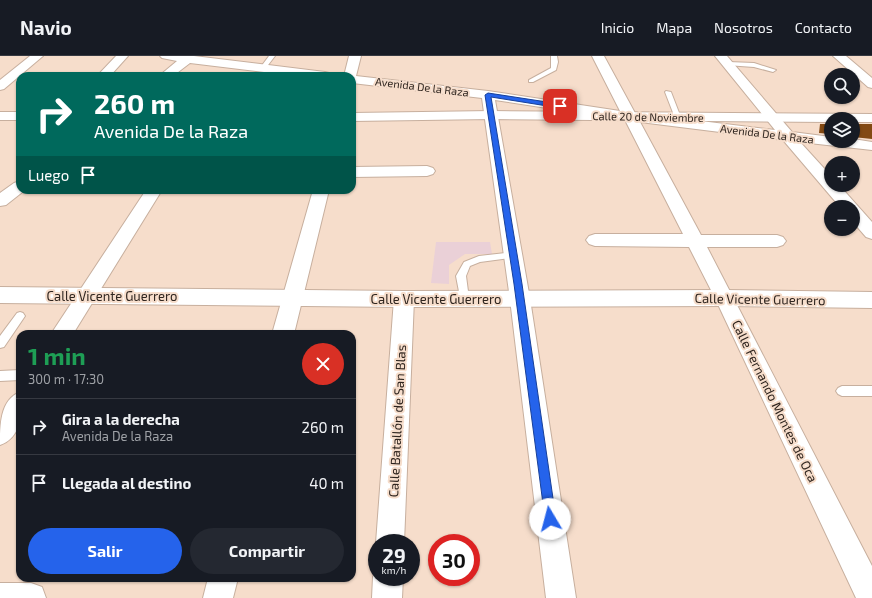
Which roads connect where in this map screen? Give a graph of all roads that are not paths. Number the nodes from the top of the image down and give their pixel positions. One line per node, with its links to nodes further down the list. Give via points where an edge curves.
1 (37, 56): 14 (street)
2 (122, 56): 15 (street)
3 (166, 56): 9 (street)
4 (272, 56): 12 (lane)
5 (355, 56): 18 (street)
6 (554, 56): 21 (lane, via 554,69)
7 (598, 56): 29 (street, Calle Fernando Montes de Oca)
8 (839, 56): 22 (street)
9 (187, 59): 10 (street); 16 (street)
10 (221, 60): 12 (street)
11 (725, 60): 13 (lane); 30 (street)
12 (263, 68): 17 (street)
13 (773, 70)
14 (17, 72)
15 (107, 72)
16 (170, 72)
17 (294, 72)
18 (351, 72)
19 (16, 73): 23 (street)
20 (356, 80): 25 (street, Avenida De la Raza)
21 (531, 81)
22 (872, 84)
23 (0, 86)
24 (668, 92): 32 (lane)
25 (490, 105): 28 (main road, Calle 20 de Noviembre); 29 (main road, Calle 20 de Noviembre); 29 (street, Avenida De la Raza); 47 (street)
26 (0, 116): 27 (main road)
27 (16, 116)
28 (356, 117)
29 (631, 117): 32 (main road, Calle 20 de Noviembre); 45 (street, Calle Fernando Montes de Oca)
30 (772, 118): 31 (main road, Calle 20 de Noviembre); 32 (main road, Calle 20 de Noviembre); 33 (street)
31 (872, 118)
32 (679, 120): 33 (street, Avenida De la Raza)
33 (789, 138): 34 (street, Avenida De la Raza); 40 (street)
34 (872, 146)
35 (427, 171): 36 (street)
36 (356, 172)
37 (16, 189): 41 (street)
38 (151, 194): 49 (street)
39 (320, 194): 50 (street)
40 (844, 200)
41 (0, 201)
42 (860, 219): 43 (street)
43 (872, 233)
44 (595, 240): 45 (street)
45 (694, 241): 46 (street); 51 (street, Calle Fernando Montes de Oca)
46 (777, 241)
47 (514, 255): 53 (lane, via 479,259 467,264 461,276); 54 (street)
48 (0, 295): 49 (main road, Calle Vicente Guerrero)
49 (86, 296): 50 (main road, Calle Vicente Guerrero); 57 (street)
50 (292, 298): 52 (main road, Calle Vicente Guerrero); 58 (street)
51 (725, 298): 54 (main road, Calle Vicente Guerrero); 55 (main road, Calle Vicente Guerrero); 74 (street, Calle Fernando Montes de Oca)
52 (404, 299): 53 (main road, Calle Vicente Guerrero); 66 (street, Calle Batallón de San Blas)
53 (464, 299): 54 (main road, Calle Vicente Guerrero)
54 (520, 299): 73 (street)
55 (872, 300)
56 (20, 316): 59 (lane)
57 (65, 330)
58 (284, 330)
59 (0, 344)
60 (16, 375): 61 (lane)
61 (0, 376)
62 (842, 391): 63 (lane)
63 (872, 391)
64 (16, 408): 65 (street)
65 (0, 434)
66 (391, 534)
67 (222, 582): 71 (street)
68 (388, 586): 72 (street)
69 (0, 598): 70 (street)
70 (31, 598)
71 (218, 598)
72 (387, 598)
73 (561, 598)
74 (872, 598)

